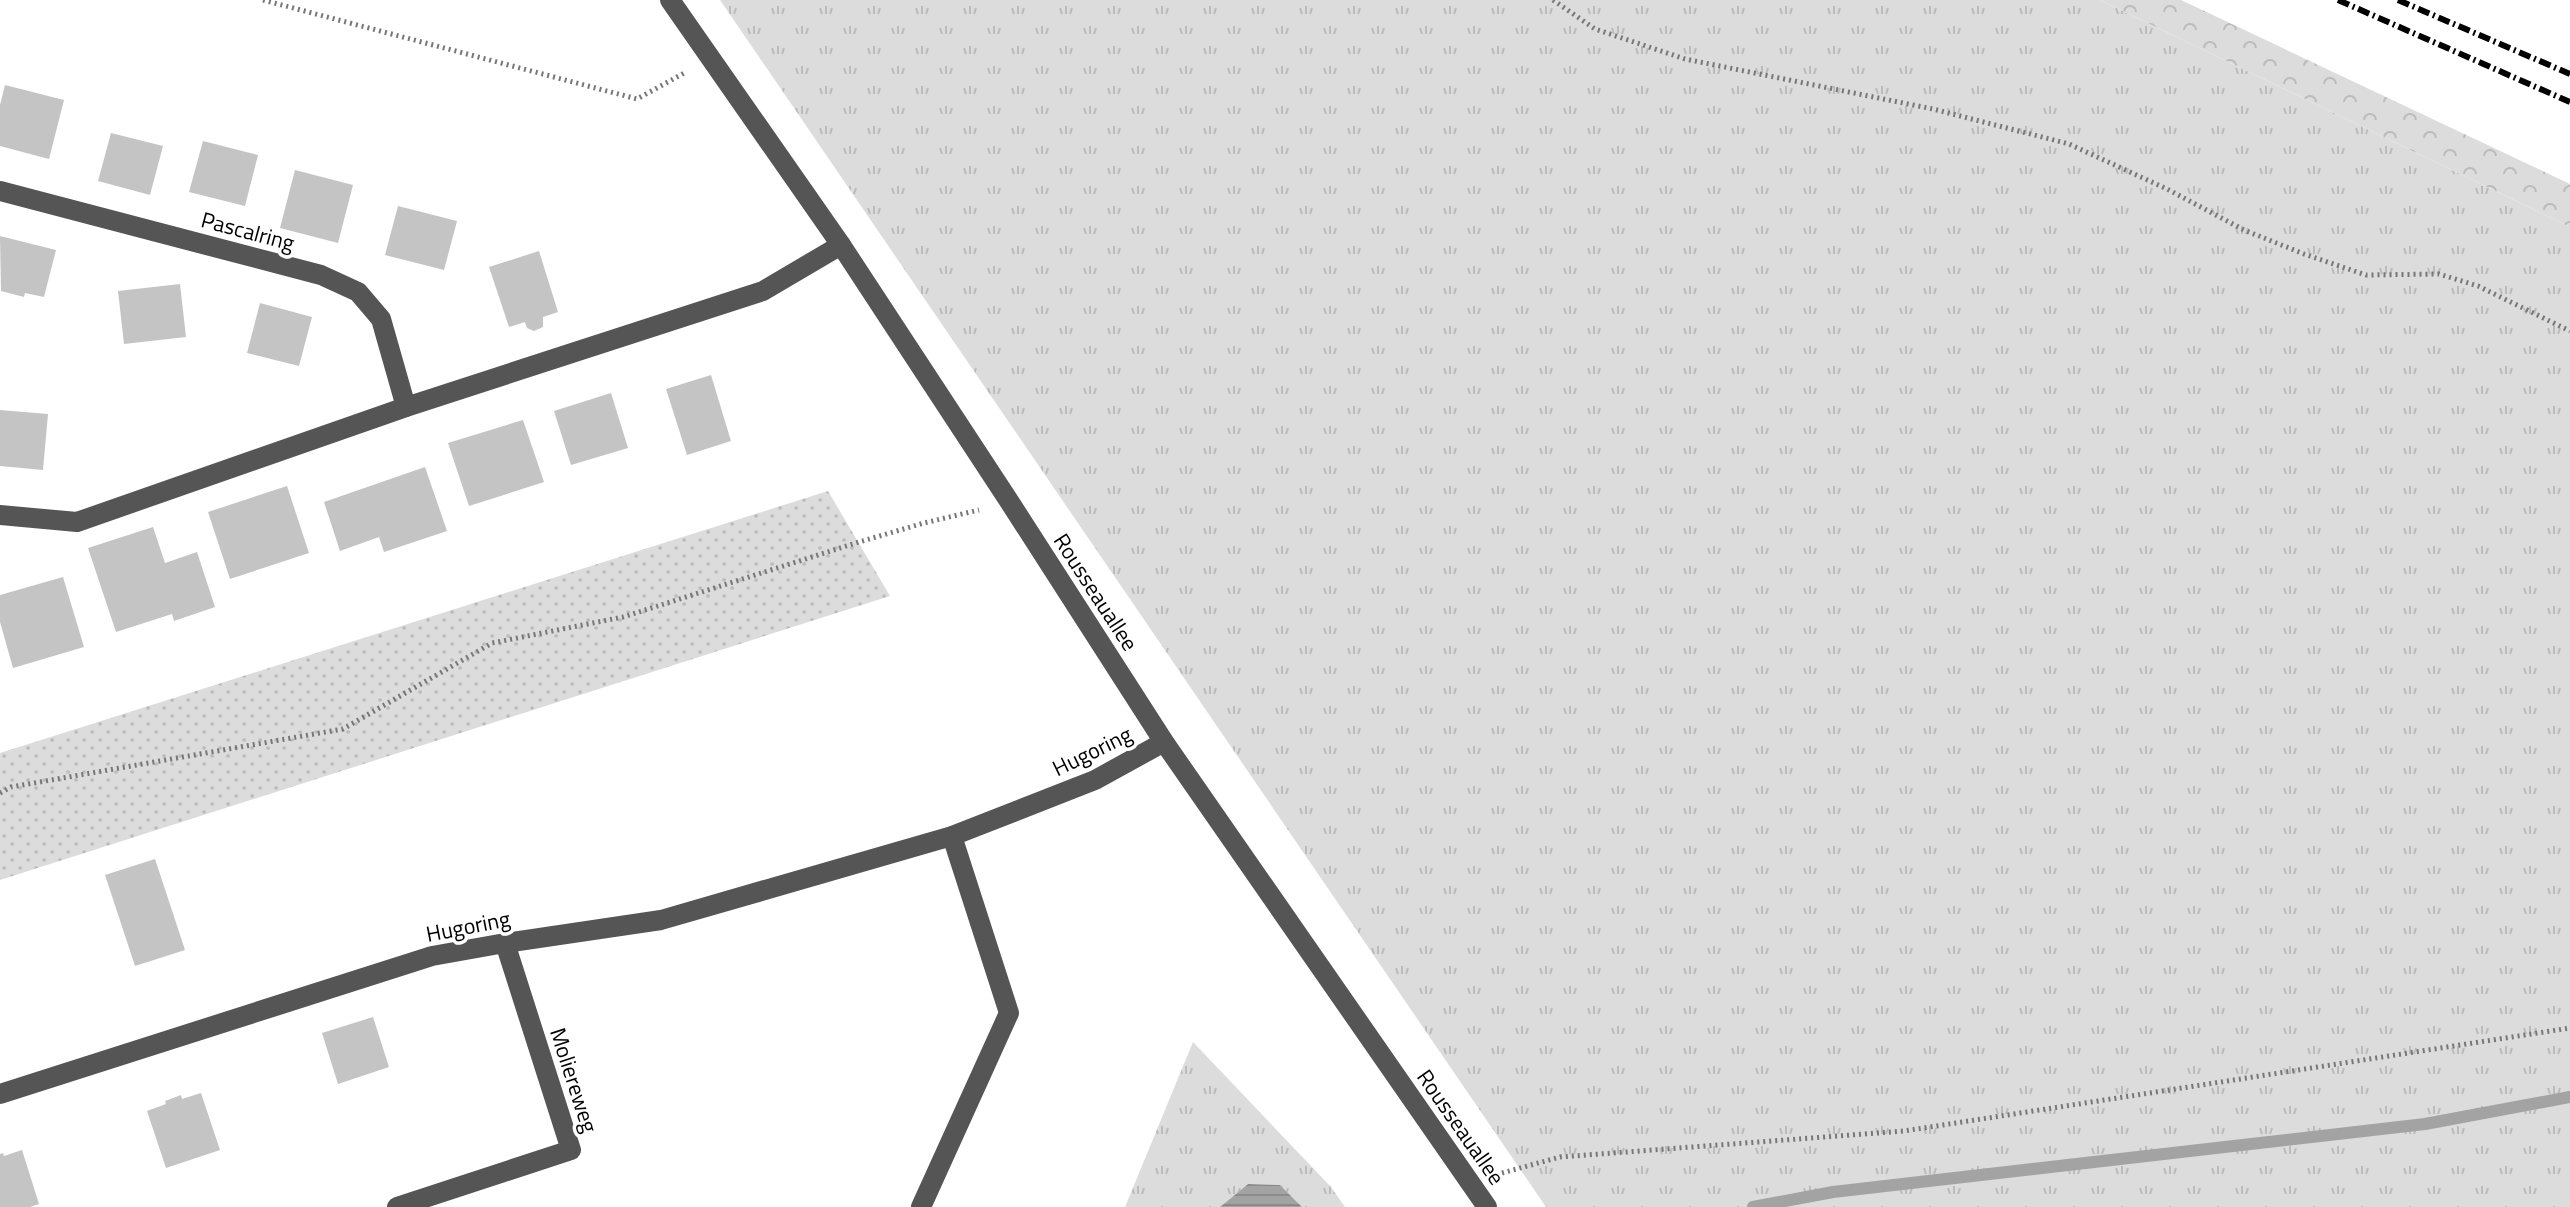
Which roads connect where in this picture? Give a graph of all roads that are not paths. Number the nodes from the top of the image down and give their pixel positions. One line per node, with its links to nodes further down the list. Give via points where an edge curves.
1 (670, 0): 3 (street, Rousseauallee)
2 (0, 191): 4 (street, Pascalring, via 321,275 358,292 381,319)
3 (841, 245): 4 (street, via 763,291); 6 (street, Rousseauallee)
4 (406, 407): 5 (street, via 77,522)
5 (0, 515)
6 (1164, 742): 7 (street, Hugoring, via 1095,780); 12 (street, Rousseauallee)
7 (952, 836): 8 (street, Hugoring, via 661,920); 11 (street, via 1009,1013)
8 (505, 943): 9 (street, Hugoring, via 432,956); 10 (street, Moliereweg, via 571,1150)
9 (0, 1094)
10 (397, 1207)
11 (921, 1207)
12 (1487, 1207)

